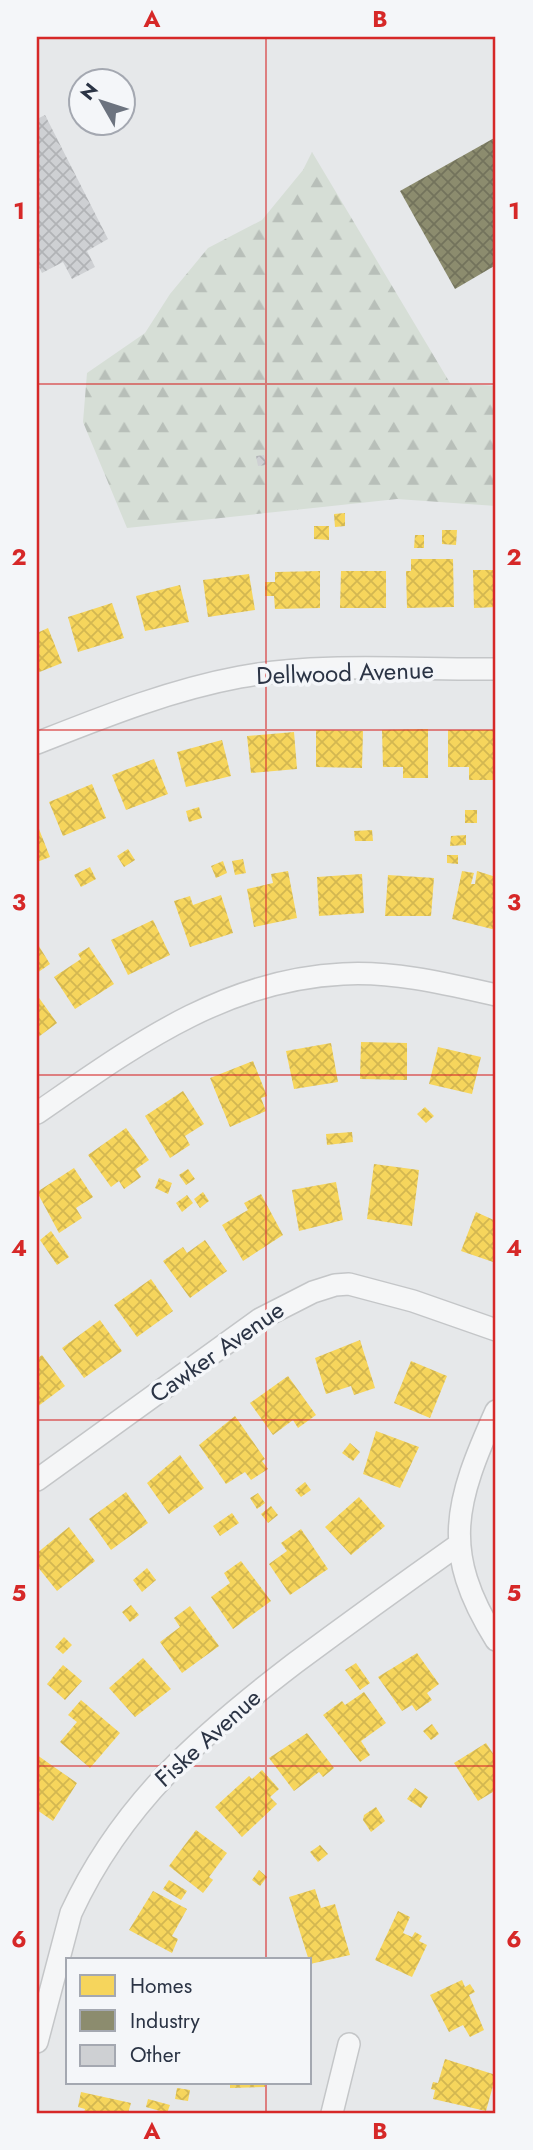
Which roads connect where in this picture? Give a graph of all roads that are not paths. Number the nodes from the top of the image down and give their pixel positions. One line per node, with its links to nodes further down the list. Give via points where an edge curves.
1 (496, 669): 2 (street, Dellwood Avenue, via 318,670 240,677 127,708)
2 (37, 743)
3 (496, 995): 4 (street, via 381,975 314,976 262,987 189,1014)
4 (37, 1113)
5 (496, 1330): 7 (street, Cawker Avenue, via 349,1284 313,1292 260,1320)
6 (496, 1411): 8 (street, via 466,1485)
7 (37, 1480)
8 (458, 1545): 9 (street, via 465,1580); 10 (street, Fiske Avenue, via 220,1721 156,1782 100,1856 71,1913)
9 (496, 1640)
10 (37, 2042)
11 (349, 2044): 12 (street)
12 (332, 2113)

